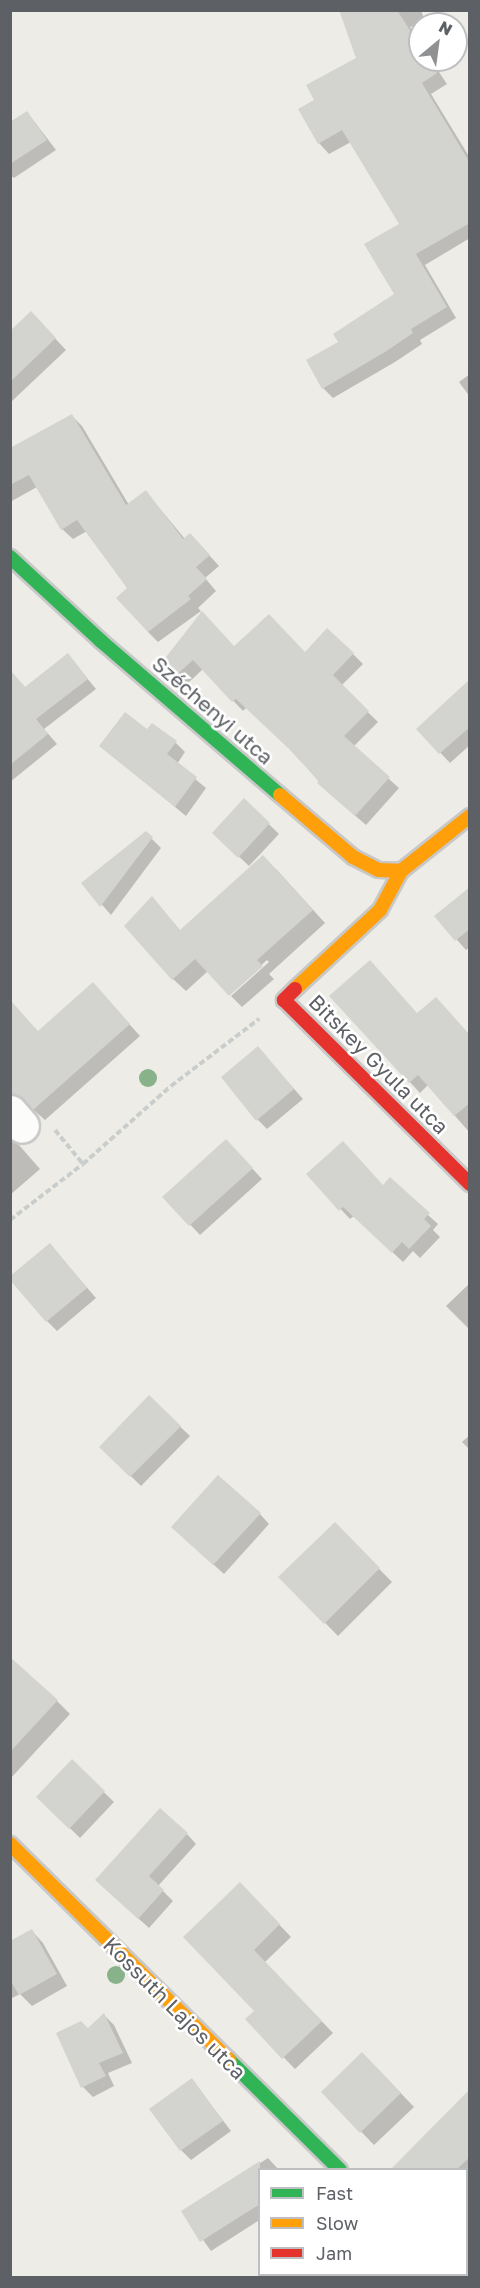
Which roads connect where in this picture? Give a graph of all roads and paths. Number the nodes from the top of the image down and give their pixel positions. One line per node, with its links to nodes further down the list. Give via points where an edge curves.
1 (10, 557): 3 (street, Széchenyi utca, via 101,641 353,857 378,870)
2 (470, 816): 3 (street)
3 (401, 871): 4 (street, via 380,910)
4 (284, 1000): 6 (path, via 171,1086); 7 (street, Bitskey Gyula utca)
5 (26, 1120): 6 (path)
6 (83, 1164): 8 (path)
7 (470, 1184)
8 (10, 1220)
9 (10, 1844): 10 (street, Kossuth Lajos utca)
10 (339, 2168)

